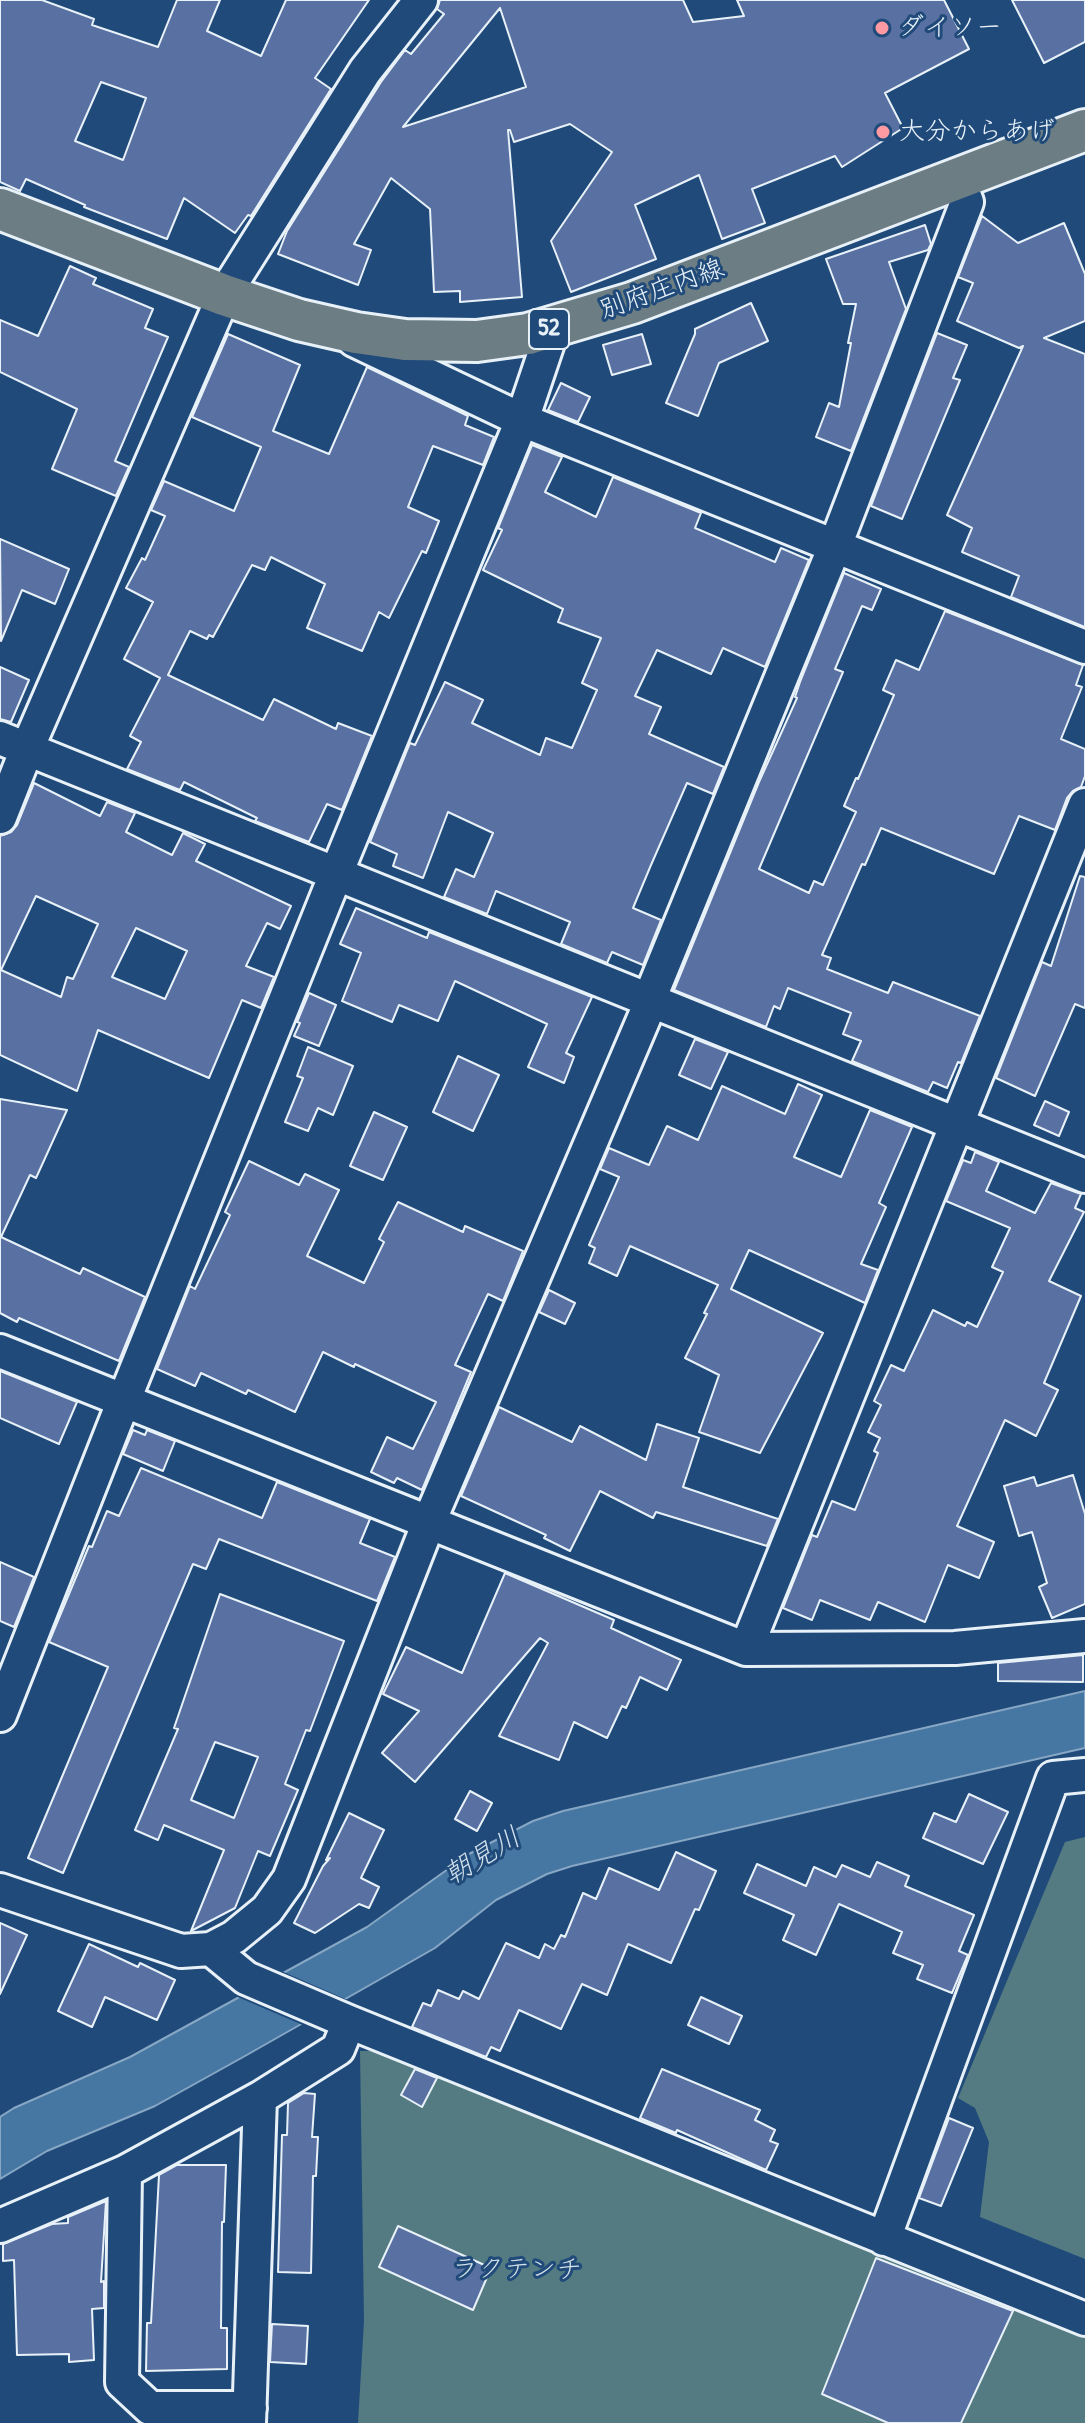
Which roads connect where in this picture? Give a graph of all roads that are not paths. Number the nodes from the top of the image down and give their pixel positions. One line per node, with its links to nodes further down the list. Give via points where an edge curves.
1 (421, 0): 5 (street, via 365,71)
2 (1085, 130): 3 (main road, 別府庄内線 / 52)
3 (958, 178): 7 (main road, 別府庄内線 / 52); 9 (street, via 967,202)
4 (0, 209): 5 (main road, 別府庄内線 / 52)
5 (224, 295): 6 (main road, 別府庄内線 / 52); 11 (street)
6 (327, 327): 7 (main road, 別府庄内線 / 52, via 429,342 503,339); 8 (street)
7 (553, 328): 8 (street)
8 (522, 420): 9 (street); 14 (street)
9 (835, 546): 10 (street); 15 (street)
10 (1085, 647)
11 (14, 744): 13 (street); 14 (street)
12 (1085, 805): 16 (street)
13 (0, 817)
14 (336, 874): 15 (street); 19 (street)
15 (649, 1000): 16 (street); 20 (street)
16 (958, 1124): 17 (street); 22 (street)
17 (1085, 1176)
18 (0, 1351): 19 (street)
19 (124, 1400): 20 (street); 23 (street)
20 (429, 1522): 22 (street); 26 (street, via 289,1879 267,1910)
21 (1085, 1636): 22 (street, via 955,1648)
22 (746, 1649)
23 (0, 1715)
24 (1085, 1775): 31 (street, via 1053,1778)
25 (0, 1890): 26 (street, via 181,1951)
26 (211, 1949): 27 (street, via 246,1978)
27 (349, 2022): 28 (street, via 338,2049); 31 (street)
28 (260, 2098): 29 (street); 33 (street)
29 (125, 2172): 30 (street); 33 (street, via 122,2382 150,2408)
30 (0, 2226)
31 (884, 2239): 32 (street)
32 (1085, 2319)
33 (250, 2416)

